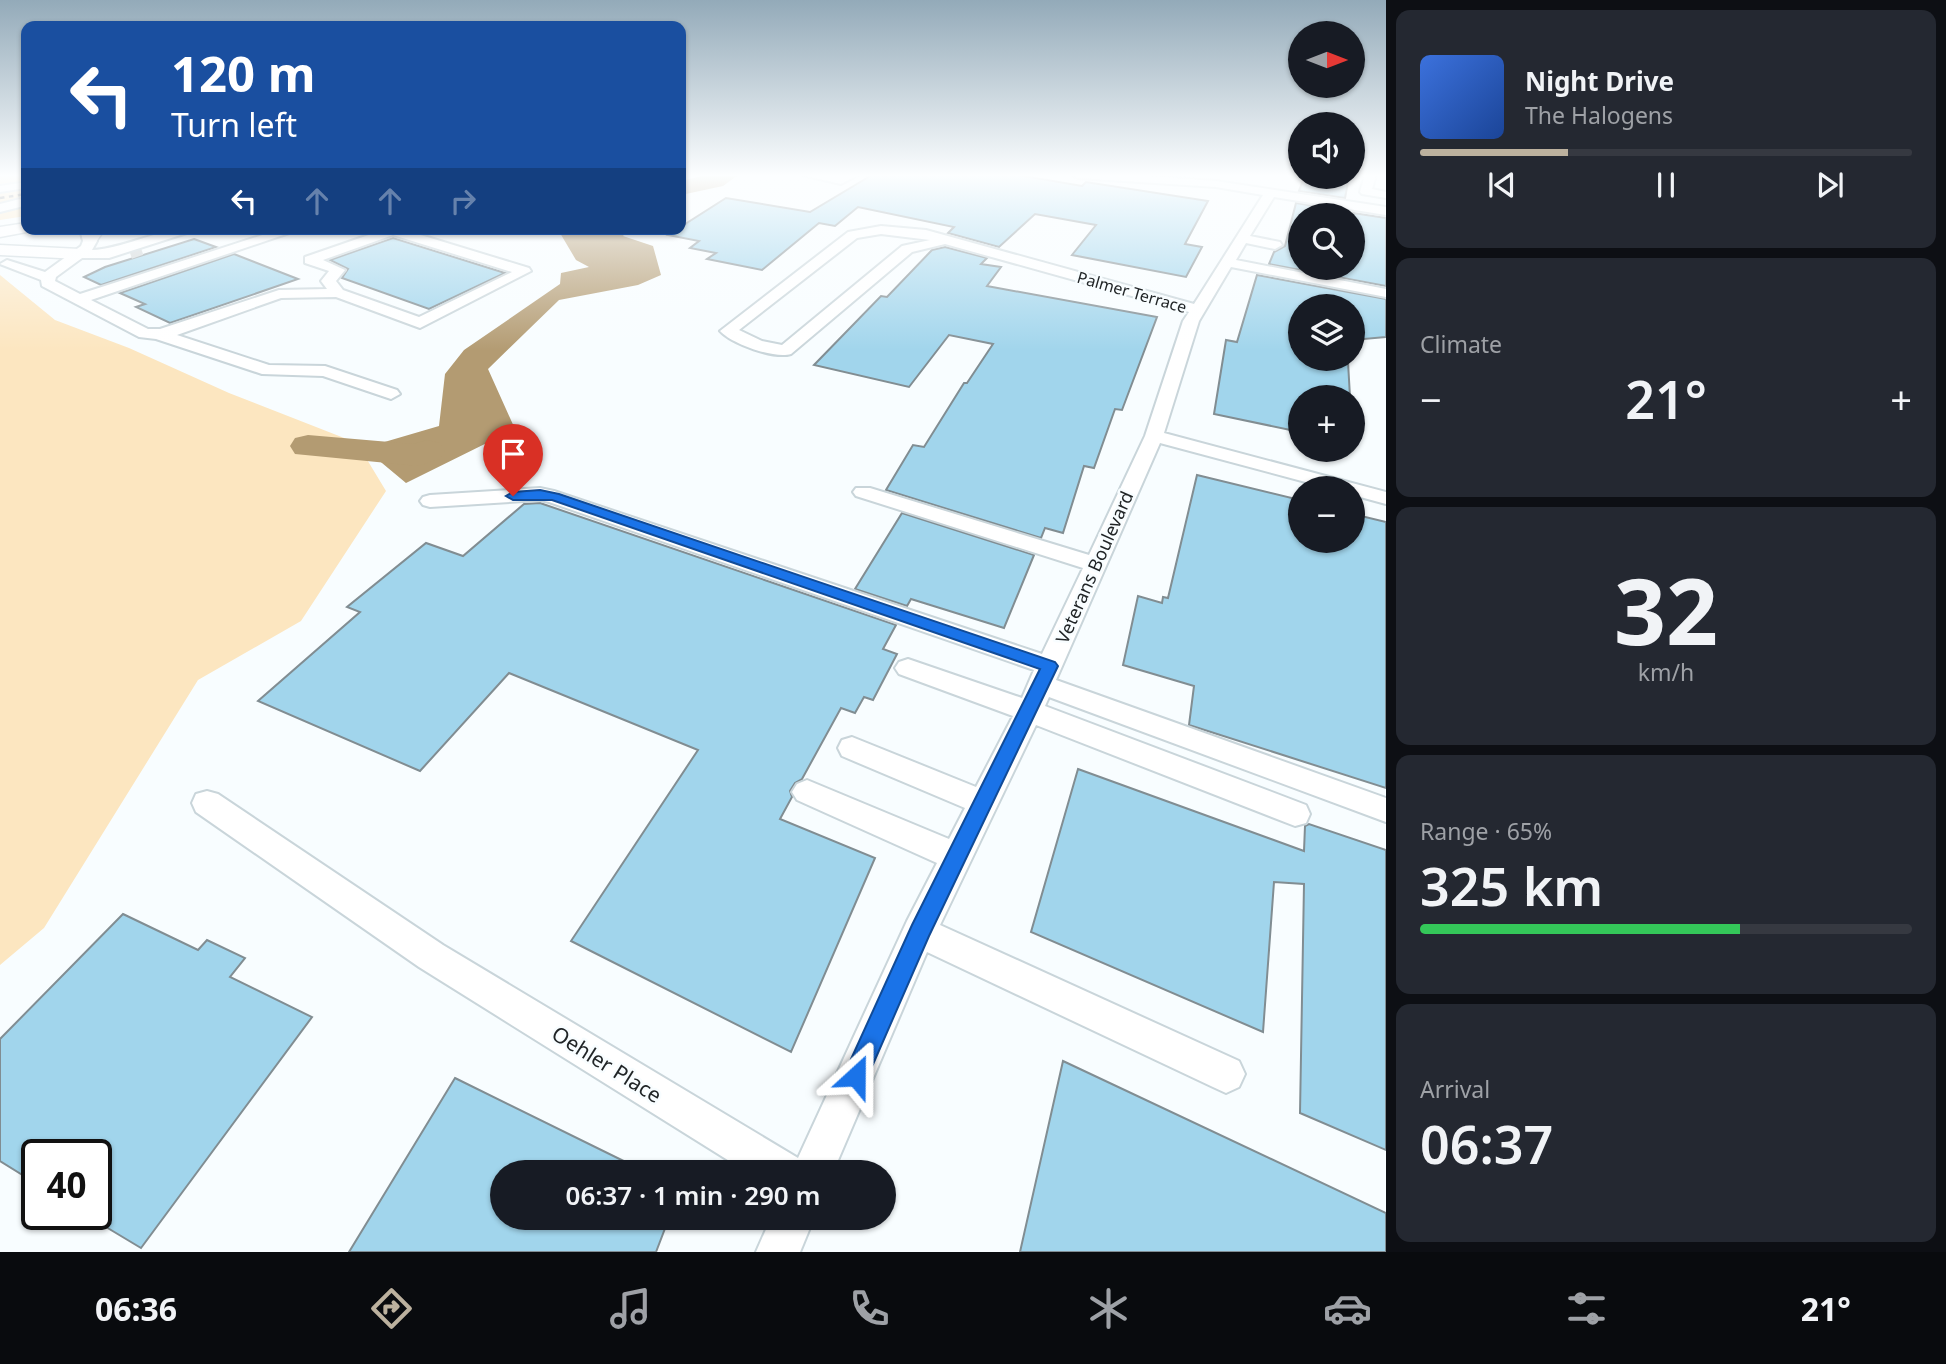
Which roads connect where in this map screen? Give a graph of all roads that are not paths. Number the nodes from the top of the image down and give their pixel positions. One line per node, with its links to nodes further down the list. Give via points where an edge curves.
1 (859, 233): 21 (street, Palmer Terrace)
2 (918, 233): 10 (street, Palmer Terrace)
3 (1243, 233): 9 (street, Veterans Boulevard)
4 (90, 235): 13 (street, via 88,248)
5 (174, 235): 14 (street)
6 (276, 235): 24 (street)
7 (382, 235): 22 (street, via 310,261 338,270 328,281)
8 (406, 235): 22 (street, via 524,271 420,323)
9 (1240, 238): 11 (street); 16 (street, Veterans Boulevard)
10 (945, 240): 21 (street, Palmer Terrace, via 907,249 785,351 757,345 728,331); 26 (street, Palmer Terrace)
11 (1275, 245)
12 (130, 253): 14 (street)
13 (80, 254): 14 (street); 15 (main road); 17 (street)
14 (109, 254)
15 (4, 257): 17 (street)
16 (1225, 262): 19 (street, via 1294,282); 26 (street, Veterans Boulevard)
17 (47, 277): 24 (street, via 50,286)
18 (766, 284): 21 (street)
19 (1343, 285): 23 (street); 25 (street, via 1337,297)
20 (1055, 287): 26 (street)
21 (784, 289)
22 (338, 293): 27 (street, via 279,294)
23 (1386, 293)
24 (76, 300): 27 (street, via 145,334)
25 (1386, 307)
26 (1194, 316): 29 (street, Veterans Boulevard)
27 (160, 334): 28 (street, via 268,370 325,371)
28 (391, 394)
29 (1154, 436): 30 (street); 35 (street, Veterans Boulevard)
30 (1303, 476)
31 (863, 492): 35 (street)
32 (1365, 493): 33 (street)
33 (1386, 498)
34 (430, 501): 37 (street, via 554,497)
35 (1095, 565): 37 (street, Veterans Boulevard)
36 (908, 668): 38 (street)
37 (1045, 675): 38 (street, Veterans Boulevard); 43 (street)
38 (1029, 711): 42 (street, Veterans Boulevard); 44 (street)
39 (852, 748): 42 (street)
40 (807, 792): 45 (street)
41 (207, 803): 48 (street, Oehler Place, via 431,956)
42 (984, 803): 45 (street, Veterans Boulevard)
43 (1386, 810)
44 (1295, 814)
45 (957, 857): 46 (street, Veterans Boulevard)
46 (919, 932): 47 (street); 49 (street, Veterans Boulevard)
47 (1226, 1074)
48 (764, 1160)
49 (818, 1160)
50 (788, 1230): 51 (street)
51 (778, 1252)

